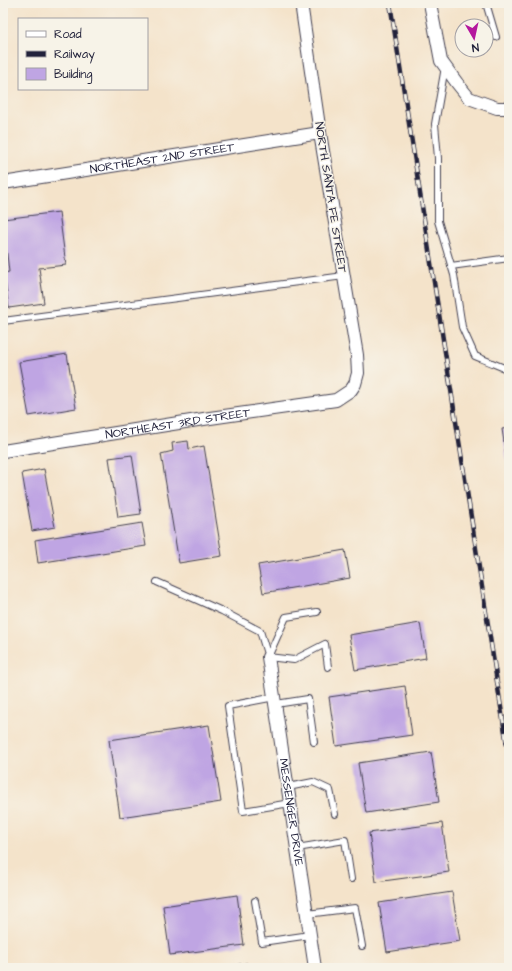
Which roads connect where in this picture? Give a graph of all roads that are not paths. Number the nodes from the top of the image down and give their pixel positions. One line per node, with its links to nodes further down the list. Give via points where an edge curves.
1 (301, 3): 7 (street, NORTH SANTA FE STREET)
2 (430, 3): 5 (street, via 441,61)
3 (486, 3): 4 (lane)
4 (496, 37)
5 (445, 67): 6 (street, via 469,98 497,108); 10 (lane, via 435,124 438,221)
6 (509, 108)
7 (320, 133): 8 (street, NORTHEAST 2ND STREET); 11 (street, NORTH SANTA FE STREET)
8 (3, 183)
9 (509, 258): 10 (lane)
10 (451, 266): 13 (lane, via 462,327 475,356)
11 (344, 276): 12 (lane); 14 (street, NORTH SANTA FE STREET, via 357,354 358,373)
12 (3, 321)
13 (509, 370)
14 (351, 390): 15 (street, NORTHEAST 3RD STREET, via 336,400 318,404 243,413)
15 (3, 451)
16 (157, 582): 18 (lane, via 260,631)
17 (317, 612): 18 (lane, via 286,617)
18 (268, 657): 19 (lane, via 294,660 325,644); 20 (street, MESSENGER DRIVE)
19 (328, 667)
20 (275, 700): 21 (lane, via 308,699); 22 (street, MESSENGER DRIVE); 23 (lane, via 228,706 243,811)
21 (314, 742)
22 (288, 786): 23 (street, MESSENGER DRIVE); 24 (lane, via 313,782 330,790)
23 (290, 803): 25 (street, MESSENGER DRIVE)
24 (335, 814)
25 (296, 848): 26 (lane, via 346,840); 28 (street, MESSENGER DRIVE)
26 (351, 879)
27 (256, 901): 29 (lane, via 262,942)
28 (307, 914): 29 (street, MESSENGER DRIVE); 30 (lane, via 356,908)
29 (310, 935): 31 (street, MESSENGER DRIVE)
30 (362, 946)
31 (315, 968)

